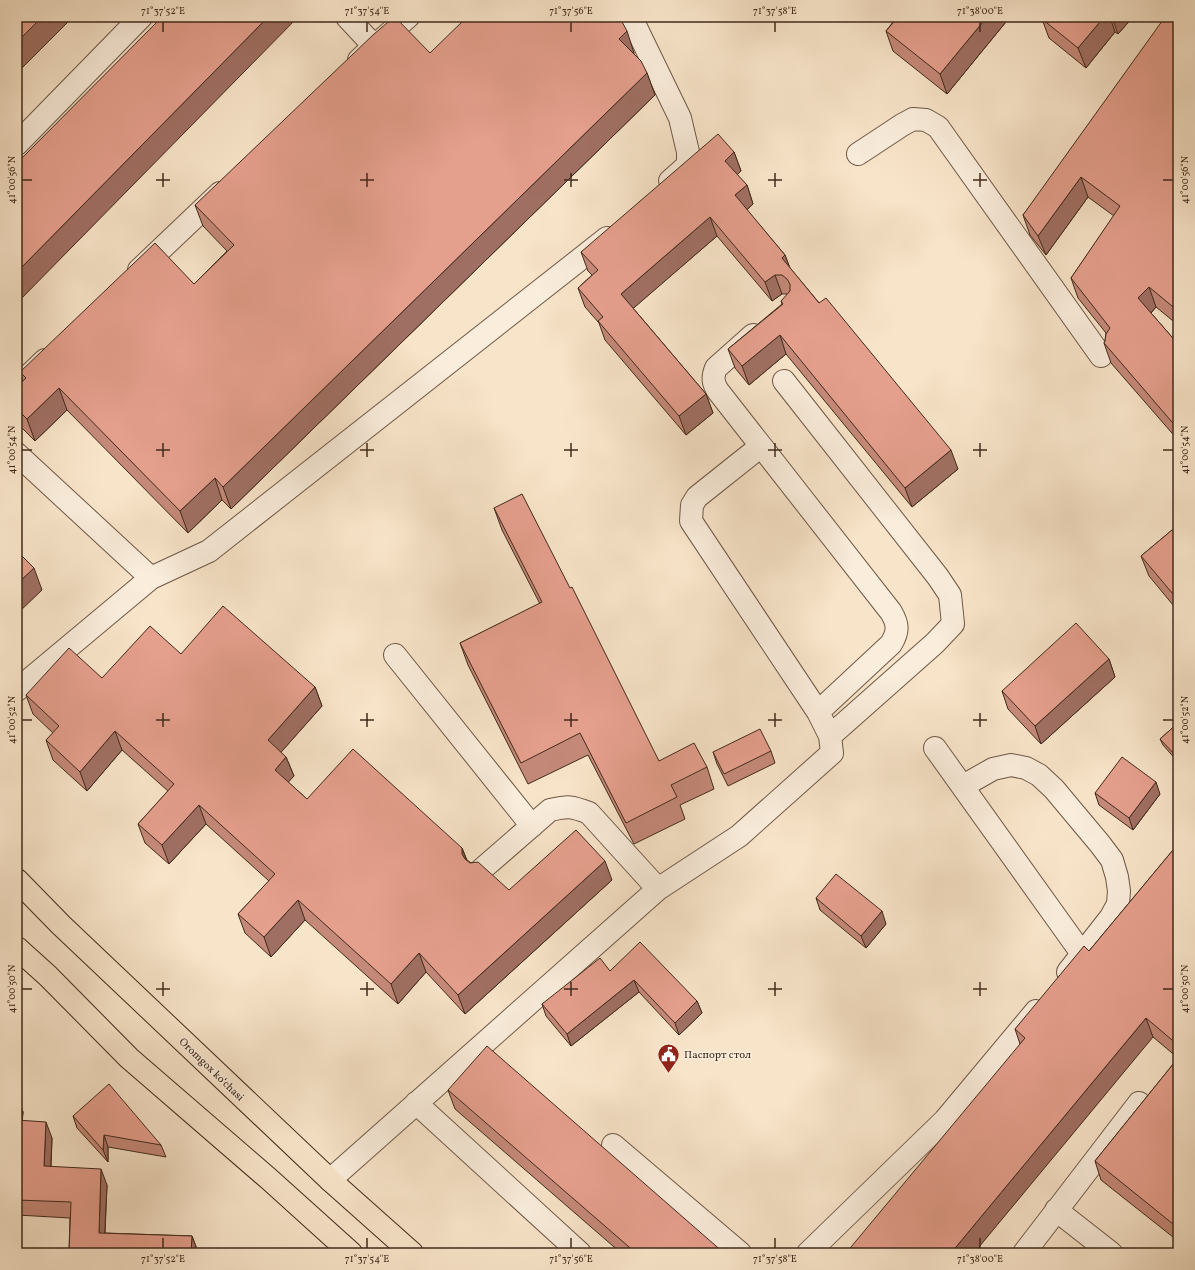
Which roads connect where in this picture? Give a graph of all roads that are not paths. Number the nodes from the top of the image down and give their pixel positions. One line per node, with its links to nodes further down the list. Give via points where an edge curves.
1 (141, 17): 7 (lane)
2 (347, 17): 5 (lane)
3 (408, 17): 5 (lane)
4 (631, 17): 10 (lane, via 680,118 688,152 688,164)
5 (374, 46): 6 (lane)
6 (345, 74)
7 (17, 144)
8 (858, 154): 13 (lane, via 913,119 926,120 938,127)
9 (236, 178): 14 (lane)
10 (655, 195)
11 (1029, 215): 13 (lane)
12 (621, 226): 22 (lane, via 209,551)
13 (1015, 234): 17 (lane)
14 (126, 282)
15 (768, 321): 20 (lane, via 716,368 713,375 713,382 718,391)
16 (57, 348): 19 (lane)
17 (1101, 356)
18 (784, 380): 26 (lane, via 938,577 950,595 953,612 953,624 935,643)
19 (17, 386)
20 (761, 446): 25 (lane, via 697,498 692,505 691,521); 25 (lane, via 897,622 895,638 891,644)
21 (17, 454): 22 (lane)
22 (150, 578): 24 (lane)
23 (395, 655): 29 (lane)
24 (17, 690)
25 (818, 712): 26 (lane)
26 (830, 736): 32 (lane, via 832,753 739,836)
27 (935, 748): 28 (lane)
28 (962, 786): 34 (lane); 34 (lane, via 993,769 1011,765 1026,768 1039,775 1054,789 1112,860 1119,891 1118,904)
29 (532, 826): 30 (lane); 32 (lane, via 550,810 574,807 589,813)
30 (481, 870)
31 (17, 880): 38 (main road, Oromgox ko‘chasi, via 61,925)
32 (658, 889): 35 (lane)
33 (17, 948): 40 (main road, via 129,1058)
34 (1083, 955): 44 (lane, via 944,1120)
35 (416, 1103): 38 (lane); 42 (lane)
36 (1139, 1103): 39 (lane)
37 (613, 1145): 43 (lane)
38 (330, 1180): 41 (main road, Oromgox ko‘chasi)
39 (1056, 1210): 45 (lane); 46 (lane)
40 (351, 1253)
41 (412, 1253)
42 (580, 1253)
43 (740, 1253)
44 (808, 1253)
45 (1024, 1253)
46 (1111, 1253)

